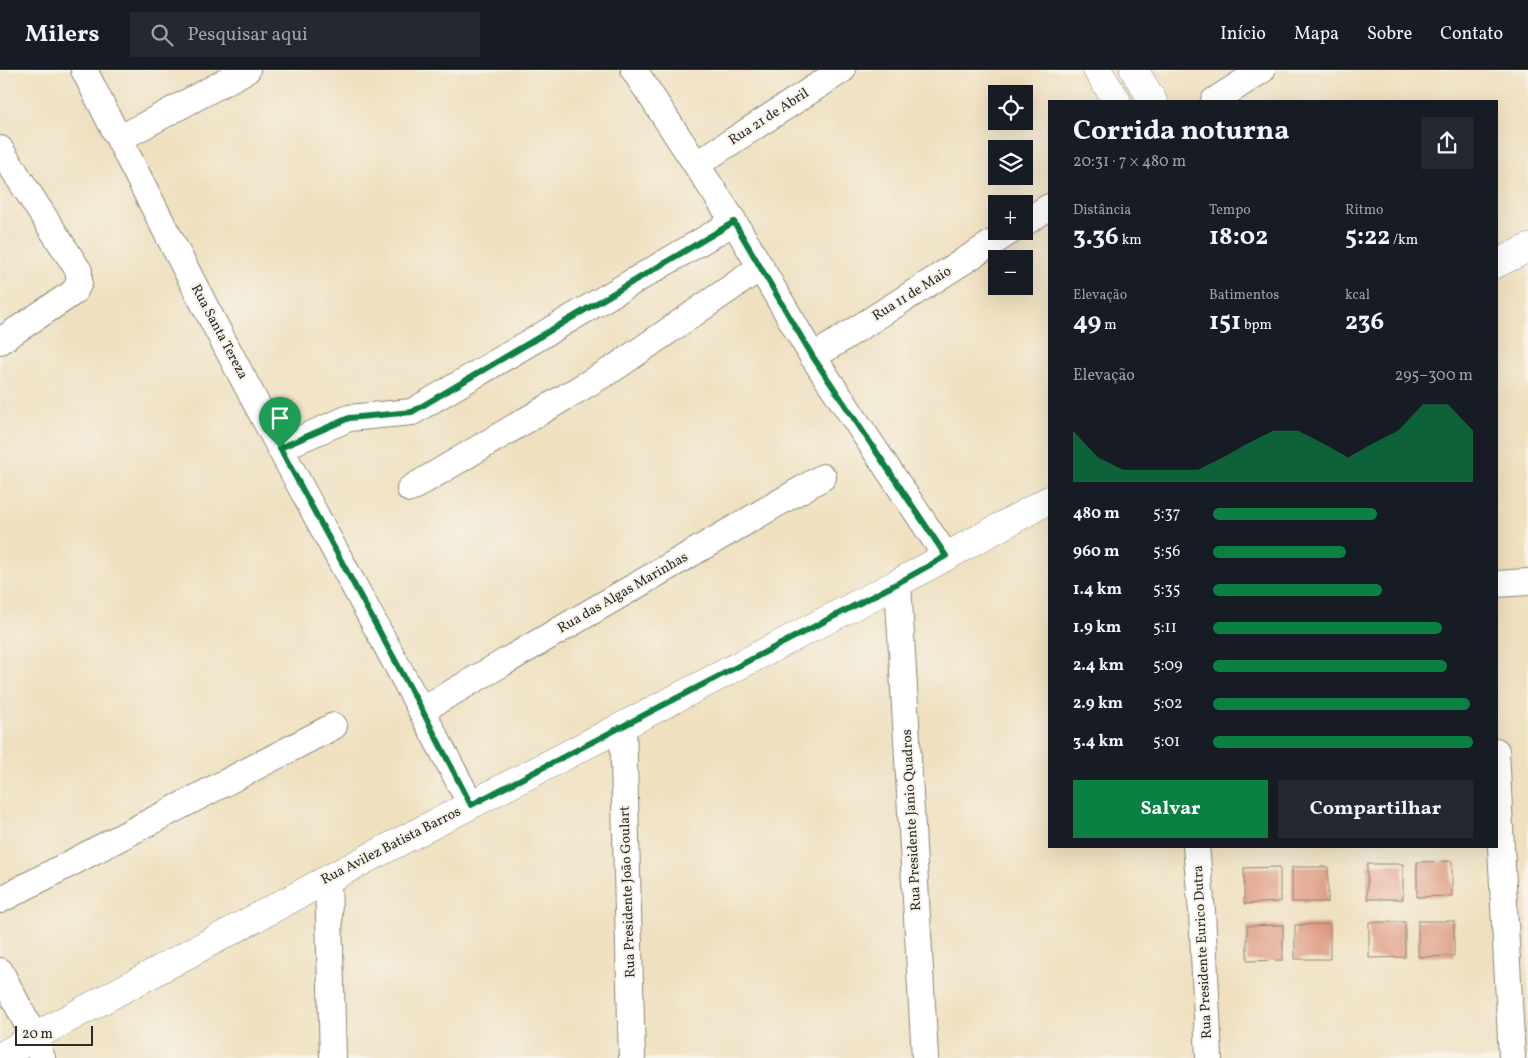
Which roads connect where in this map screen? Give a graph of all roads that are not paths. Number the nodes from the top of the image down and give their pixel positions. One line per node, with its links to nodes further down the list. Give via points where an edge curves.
1 (84, 70): 11 (street, Rua Santa Tereza)
2 (247, 70): 11 (street)
3 (634, 70): 13 (street)
4 (842, 70): 13 (street, Rua 21 de Abril)
5 (1097, 70): 8 (street)
6 (1134, 70): 9 (street)
7 (1262, 70): 10 (street)
8 (1116, 100)
9 (1152, 100)
10 (1216, 100)
11 (119, 139): 23 (street, Rua Santa Tereza)
12 (0, 149): 21 (street, via 79,271 79,283 74,292)
13 (697, 164): 16 (street)
14 (1048, 208): 15 (street)
15 (1033, 217)
16 (734, 222): 20 (street); 23 (street, via 412,412 349,418)
17 (997, 240): 22 (street, Rua 11 de Maio)
18 (1528, 248): 19 (street)
19 (1498, 263)
20 (761, 267): 22 (street); 25 (street, via 616,367)
21 (0, 341)
22 (813, 357): 27 (street)
23 (280, 448): 31 (street, Rua Santa Tereza)
24 (823, 476): 31 (street, Rua das Algas Marinhas)
25 (410, 489)
26 (1048, 501): 27 (street, Rua Avilez Batista Barros)
27 (946, 556): 29 (street, Rua Avilez Batista Barros)
28 (1528, 582): 30 (street)
29 (898, 583): 33 (street, Rua Avilez Batista Barros); 44 (street, Rua Presidente Janio Quadros)
30 (1498, 584)
31 (422, 710): 35 (street, Rua Santa Tereza)
32 (334, 726): 38 (street)
33 (623, 726): 35 (street, Rua Avilez Batista Barros); 43 (street, Rua Presidente João Goulart)
34 (1498, 789): 46 (street)
35 (471, 805): 37 (street, Rua Avilez Batista Barros)
36 (1196, 848): 45 (street, Rua Presidente Eurico Dutra)
37 (328, 879): 40 (street, Rua Avilez Batista Barros); 42 (street)
38 (0, 900)
39 (0, 971): 40 (street)
40 (38, 1048): 41 (street, Rua Avilez Batista Barros)
41 (0, 1057)
42 (333, 1058)
43 (632, 1058)
44 (925, 1058)
45 (1209, 1058)
46 (1512, 1058)

